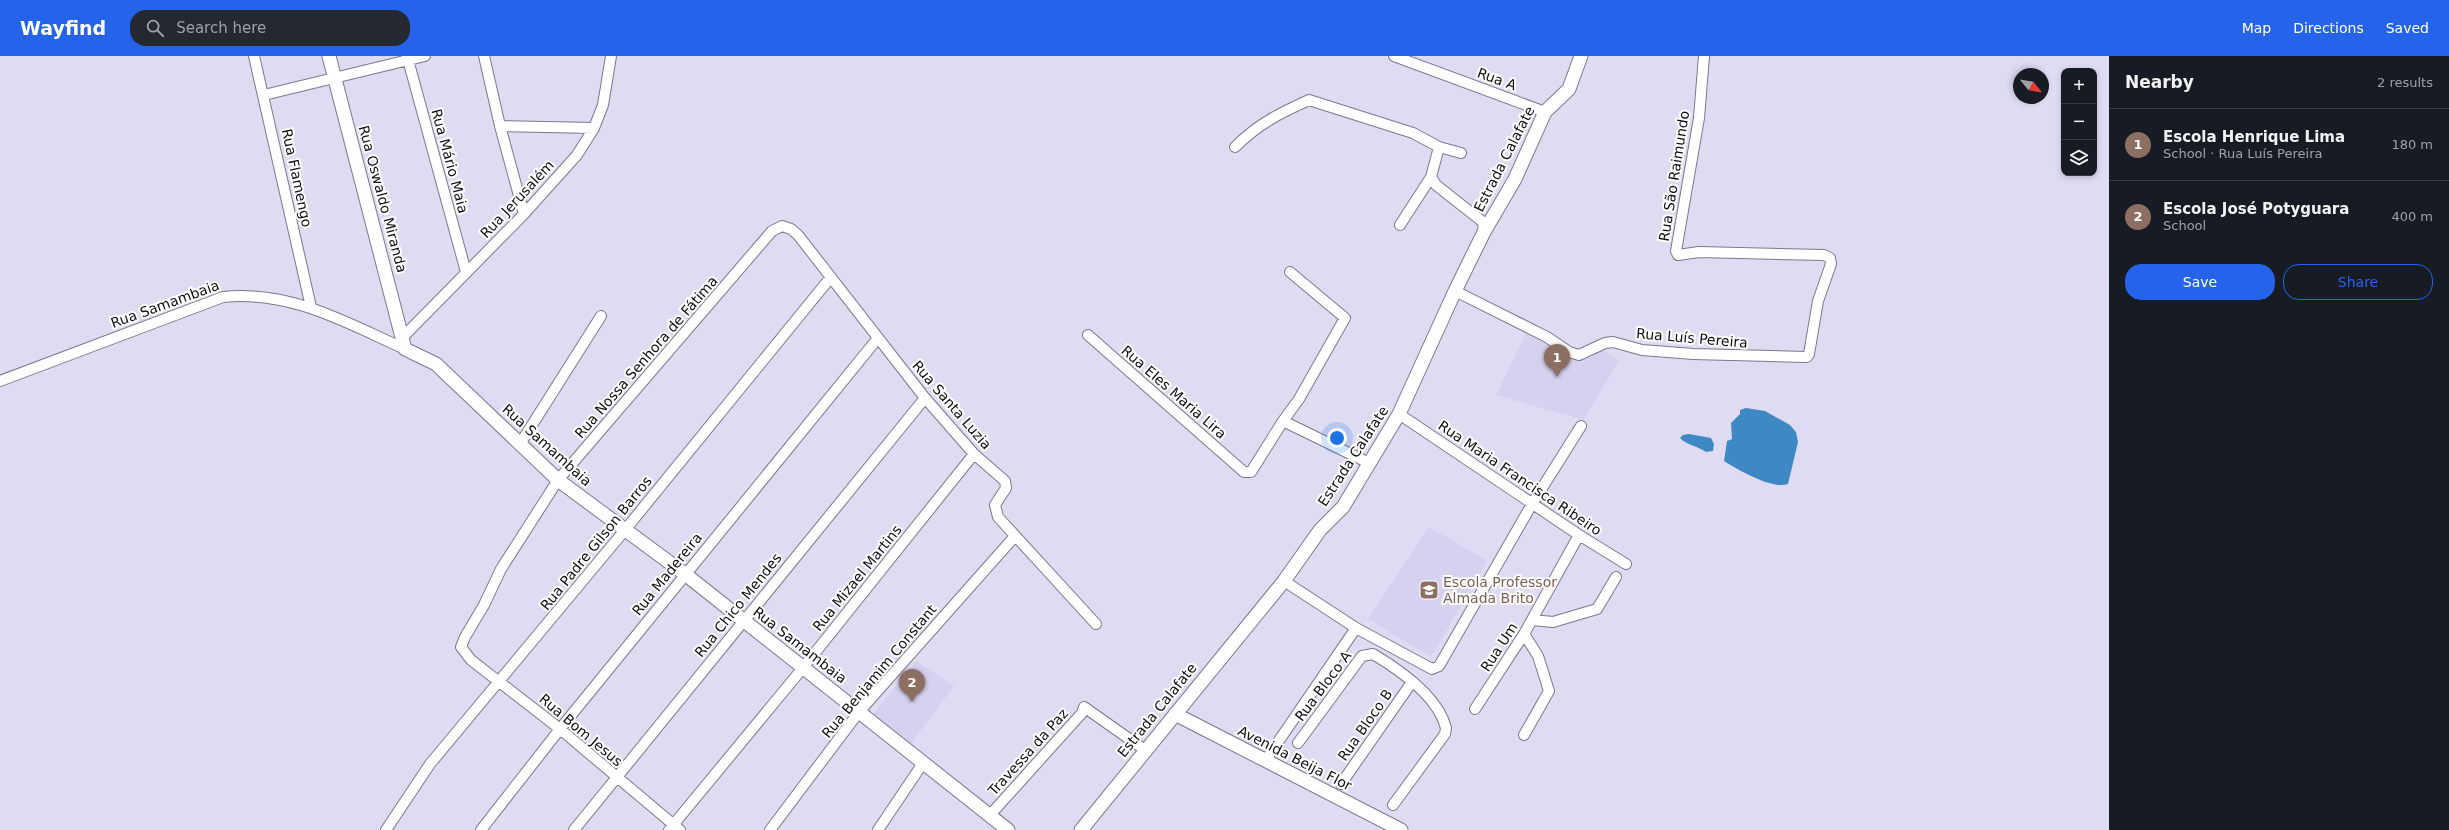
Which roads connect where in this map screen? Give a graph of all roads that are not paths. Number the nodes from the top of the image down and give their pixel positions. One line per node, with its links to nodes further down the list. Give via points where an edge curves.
1 (254, 56): 11 (street, Rua Flamengo)
2 (329, 56): 10 (street, Rua Oswaldo Miranda)
3 (425, 56): 9 (street)
4 (484, 56): 13 (street)
5 (611, 56): 14 (street, Rua Jerusalém, via 603,105)
6 (1394, 56): 12 (street, Rua A)
7 (1581, 56): 12 (street, Estrada Calafate, via 1569,89)
8 (1704, 56): 32 (street, Rua São Raimundo, via 1699,118 1676,251 1678,255 1699,252 1827,256 1831,264 1818,301 1809,354)
9 (407, 57): 10 (street); 23 (street, Rua Mário Maia)
10 (334, 77): 11 (street); 31 (street, Rua Oswaldo Miranda)
11 (264, 95): 27 (street, Rua Flamengo)
12 (1545, 112): 21 (street, Estrada Calafate, via 1515,179)
13 (500, 126): 14 (street); 19 (street)
14 (594, 128): 19 (street, Rua Jerusalém, via 577,155)
15 (1235, 147): 16 (street, via 1254,128 1280,112 1309,100 1413,133)
16 (1439, 147): 17 (street); 18 (street)
17 (1461, 153)
18 (1431, 177): 20 (street); 21 (street, via 1436,185 1483,222)
19 (524, 214): 23 (street, Rua Jerusalém)
20 (1400, 225)
21 (1484, 232): 26 (street, Estrada Calafate)
22 (798, 235): 25 (street, Rua Santa Luzia); 41 (street, Rua Nossa Senhora de Fátima, via 782,226 772,231)
23 (466, 272): 31 (street, Rua Jerusalém)
24 (1290, 272): 36 (street, via 1339,311 1345,321)
25 (831, 277): 30 (street, Rua Santa Luzia); 43 (street, Rua Padre Gilson Barros)
26 (1455, 291): 32 (street, Rua Luís Pereira, via 1578,355 1613,342 1642,350 1664,352); 35 (street, Estrada Calafate)
27 (311, 307): 31 (street, Rua Samambaia); 33 (street, Rua Samambaia, via 257,296 223,297)
28 (602, 316): 38 (street)
29 (1088, 335): 36 (street, Rua Eles Maria Lira, via 1242,471 1251,472)
30 (878, 338): 34 (street, Rua Santa Luzia); 47 (street, Rua Madereira)
31 (403, 344): 38 (street, Rua Samambaia, via 436,364)
32 (1803, 358)
33 (0, 381)
34 (924, 398): 39 (street, Rua Santa Luzia); 51 (street, Rua Chico Mendes)
35 (1399, 414): 40 (street, Estrada Calafate); 42 (street, Rua Maria Francisca Ribeiro)
36 (1283, 421): 40 (street)
37 (1581, 426): 42 (street)
38 (520, 444): 41 (street, Rua Samambaia)
39 (974, 454): 45 (street, Rua Santa Luzia, via 1006,481 1006,488 994,509); 56 (street, Rua Mizael Martins)
40 (1369, 463): 49 (street, Estrada Calafate, via 1343,507 1320,530)
41 (558, 480): 43 (street, Rua Samambaia); 55 (street, Rua Nossa Senhora de Fátima, via 501,569 462,642)
42 (1532, 504): 44 (street, Rua Maria Francisca Ribeiro); 53 (street, via 1439,666 1432,669)
43 (625, 530): 47 (street, Rua Samambaia); 57 (street, Rua Padre Gilson Barros)
44 (1579, 535): 46 (street, Rua Maria Francisca Ribeiro); 50 (street, Rua Um)
45 (1015, 536): 52 (street, Rua Santa Luzia); 62 (street, Rua Benjamim Constant)
46 (1626, 564)
47 (685, 574): 51 (street, Rua Samambaia); 64 (street, Rua Madereira)
48 (1616, 577): 50 (street, via 1597,609 1553,622)
49 (1284, 581): 53 (street); 63 (street, Estrada Calafate)
50 (1532, 620): 54 (street, Rua Um)
51 (743, 621): 56 (street, Rua Samambaia); 70 (street, Rua Chico Mendes)
52 (1096, 624)
53 (1356, 628): 59 (street)
54 (1524, 634): 61 (street, Rua Um); 65 (street, via 1538,656 1549,691)
55 (464, 652): 57 (street, Rua Bom Jesus)
56 (802, 669): 62 (street, Rua Samambaia); 74 (street, Rua Mizael Martins)
57 (500, 682): 64 (street, Rua Bom Jesus); 75 (street, Rua Padre Gilson Barros, via 430,764)
58 (1412, 682): 60 (street, Rua Bloco A, via 1380,658 1368,653 1362,656); 71 (street, Rua Bloco B); 72 (street, via 1435,705 1446,728 1445,734)
59 (1316, 687): 60 (street); 68 (street)
60 (1330, 698): 66 (street, Rua Bloco A)
61 (1475, 709)
62 (859, 712): 69 (street, Rua Samambaia); 78 (street, Rua Benjamim Constant)
63 (1175, 714): 67 (street, Estrada Calafate); 68 (street, Avenida Beija Flor)
64 (560, 729): 70 (street, Rua Bom Jesus); 76 (street, Rua Madereira)
65 (1524, 735)
66 (1298, 743)
67 (1145, 750): 73 (street, Travessa da Paz, via 1084,708); 81 (street, Estrada Calafate)
68 (1265, 761): 82 (street, Avenida Beija Flor)
69 (923, 763): 73 (street, Rua Samambaia); 79 (street)
70 (616, 777): 74 (street, Rua Bom Jesus); 77 (street, Rua Chico Mendes)
71 (1341, 784)
72 (1393, 805)
73 (990, 815): 80 (street, Rua Samambaia)
74 (674, 828)
75 (386, 830)
76 (481, 830)
77 (574, 830)
78 (770, 830)
79 (878, 830)
80 (1008, 830)
81 (1081, 830)
82 (1401, 830)

